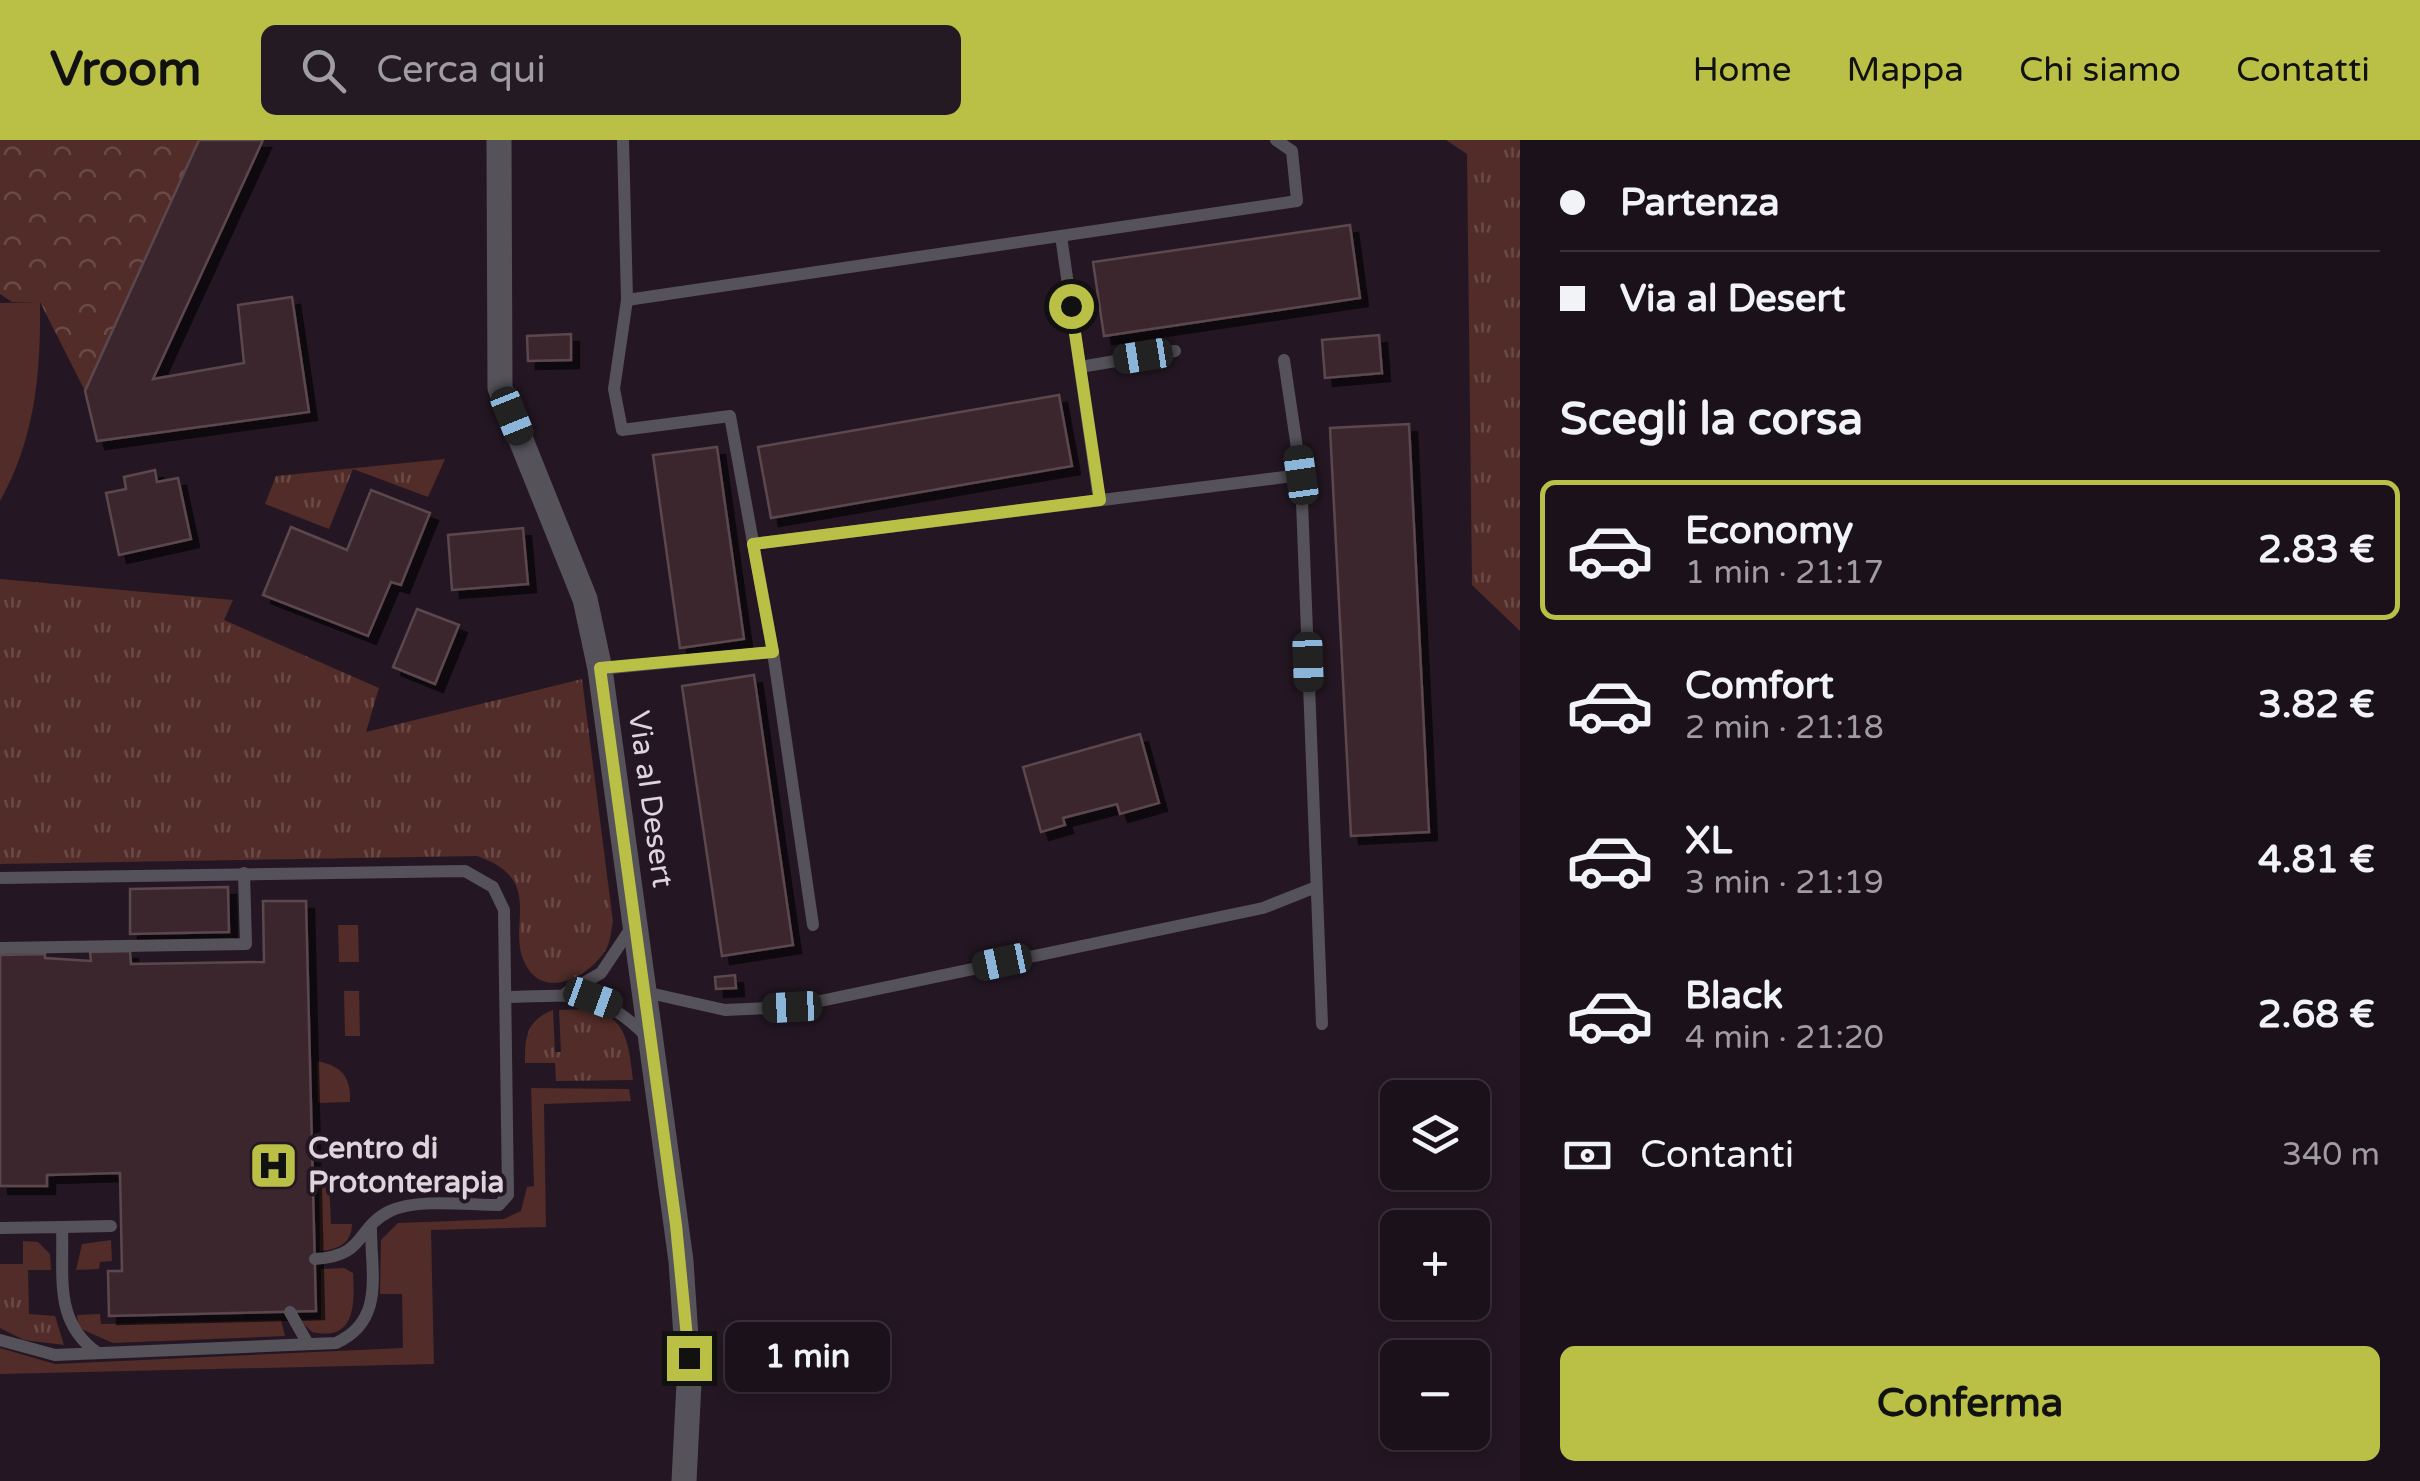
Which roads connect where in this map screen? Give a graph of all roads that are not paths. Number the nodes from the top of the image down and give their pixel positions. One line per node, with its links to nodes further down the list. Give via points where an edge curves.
1 (499, 140): 13 (street, Via al Desert, via 500,388 586,599)
2 (623, 140): 5 (lane)
3 (1276, 140): 4 (lane, via 1292,151 1297,201)
4 (1061, 236): 5 (lane); 8 (lane)
5 (626, 300): 11 (lane, via 614,389 622,430 730,416)
6 (1175, 351): 8 (lane)
7 (1284, 360): 9 (lane)
8 (1080, 367): 10 (lane)
9 (1301, 475): 10 (lane); 16 (lane)
10 (1100, 500): 11 (lane)
11 (753, 544): 12 (lane)
12 (773, 652): 13 (lane); 18 (lane)
13 (600, 668): 17 (street, Via al Desert)
14 (244, 874): 15 (lane); 19 (lane, via 246,944); 22 (lane, via 482,876 501,901)
15 (0, 878)
16 (1316, 887): 20 (lane, via 1263,908 792,1007 724,1010); 23 (lane)
17 (635, 922): 20 (street, Via al Desert); 21 (lane, via 602,973)
18 (813, 925)
19 (0, 948)
20 (645, 992): 24 (street, Via al Desert)
21 (558, 996): 22 (lane); 24 (lane, via 616,1007)
22 (507, 997): 28 (lane, via 508,1195 499,1205 396,1208)
23 (1322, 1024)
24 (652, 1042): 34 (street, Via al Desert, via 688,1332)
25 (111, 1226): 26 (lane)
26 (62, 1227): 27 (lane); 33 (lane, via 68,1322)
27 (0, 1228)
28 (371, 1229): 29 (lane, via 345,1255); 32 (lane, via 371,1302 362,1328 336,1342)
29 (315, 1260)
30 (290, 1312): 32 (lane)
31 (0, 1340): 33 (lane, via 42,1353)
32 (308, 1344): 33 (lane)
33 (98, 1354)
34 (684, 1481)

